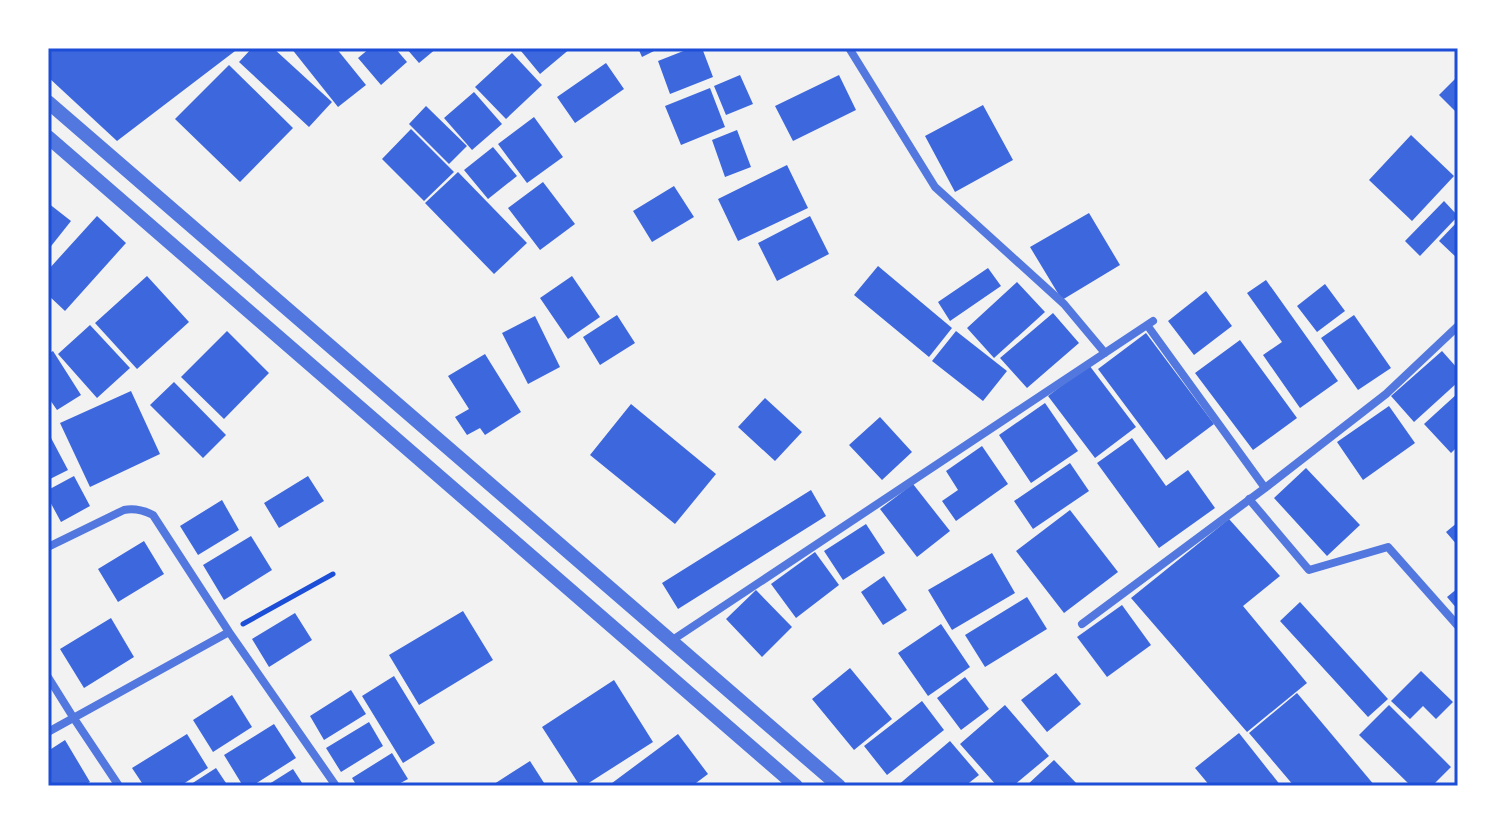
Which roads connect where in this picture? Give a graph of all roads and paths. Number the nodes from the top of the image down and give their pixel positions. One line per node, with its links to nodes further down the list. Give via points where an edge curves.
1 (849, 48): 5 (street, via 935,187 1064,304)
2 (48, 102): 6 (street)
3 (48, 137): 7 (street)
4 (1458, 326): 8 (street, via 1386,394)
5 (1105, 353): 8 (street, via 1150,323); 15 (street)
6 (393, 400): 7 (street); 15 (street)
7 (376, 422): 21 (street)
8 (1265, 488): 9 (street)
9 (1249, 499): 12 (street); 13 (street, via 1309,570 1388,547)
10 (48, 547): 14 (street, via 124,510 143,510 153,515)
11 (333, 574): 14 (path)
12 (1082, 624)
13 (1458, 626)
14 (229, 632): 17 (street); 20 (street)
15 (671, 641): 22 (street)
16 (48, 677): 17 (street)
17 (73, 717): 18 (street); 19 (street)
18 (48, 732)
19 (119, 786)
20 (336, 786)
21 (796, 786)
22 (839, 786)

